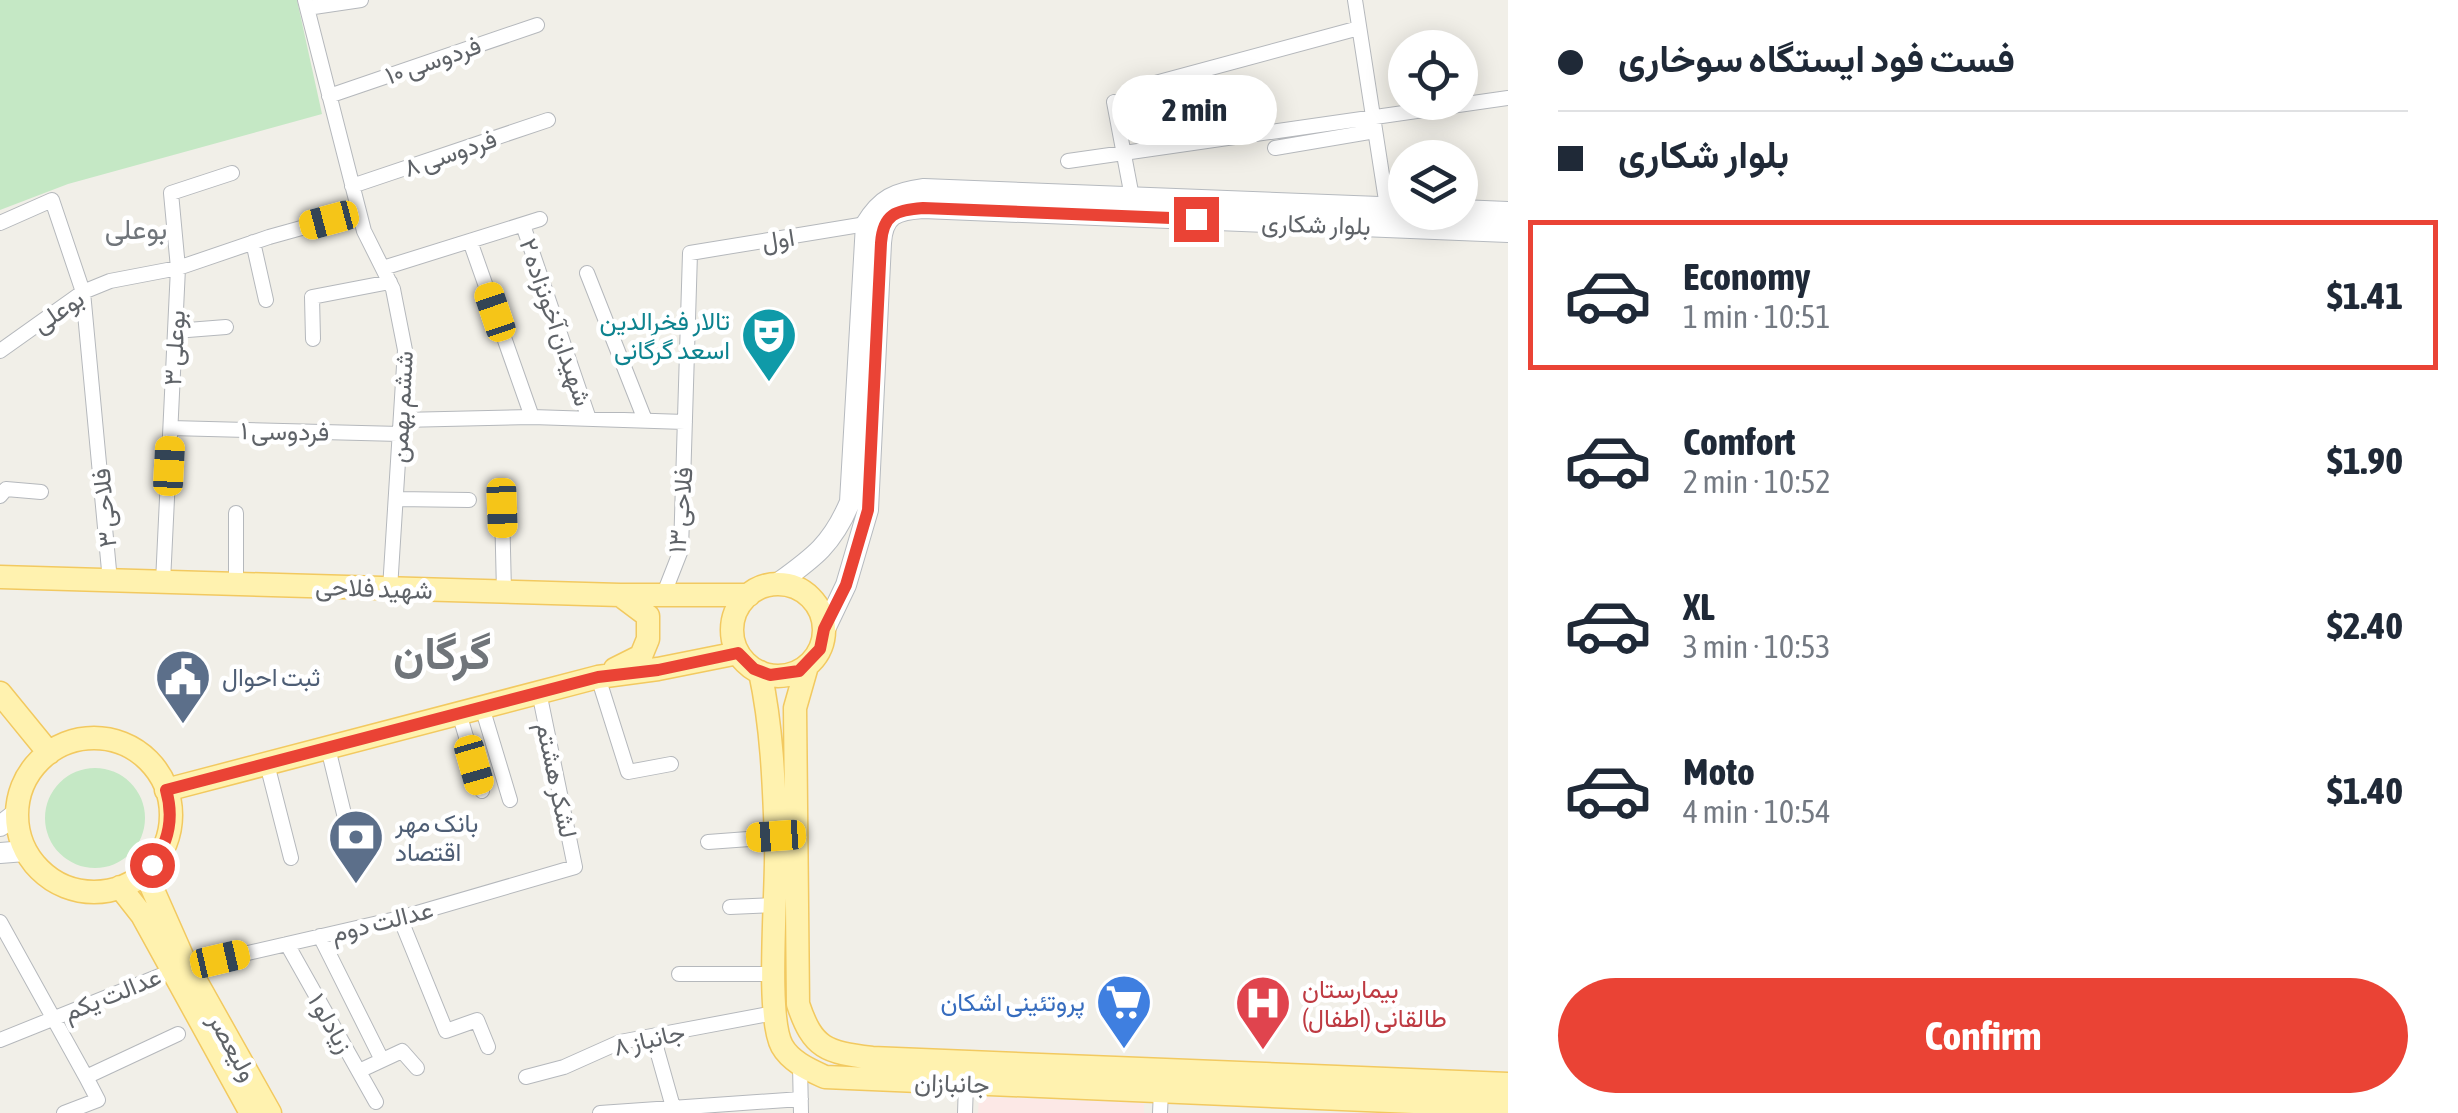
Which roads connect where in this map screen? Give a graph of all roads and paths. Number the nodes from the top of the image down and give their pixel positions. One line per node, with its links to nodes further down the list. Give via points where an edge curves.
1 (361, 0): 3 (street)
2 (1356, 0): 5 (street)
3 (306, 4): 7 (street, ششم بهمن)
4 (537, 25): 7 (street, ۱۰ فردوسی)
5 (1359, 28): 6 (street); 11 (street)
6 (1133, 89)
7 (328, 96): 15 (street, ششم بهمن)
8 (1508, 98): 11 (street, via 1068,161)
9 (1114, 102): 16 (street)
10 (548, 120): 15 (street, ۸ فردوسی)
11 (1375, 127): 12 (street); 14 (street)
12 (1275, 148)
13 (232, 174): 30 (street, ۳ بوعلی, via 171,193)
14 (1388, 177)
15 (352, 186): 20 (street, ششم بهمن)
16 (1132, 197): 17 (main road); 24 (main road, via 924,189 897,193)
17 (1157, 208): 18 (main road); 26 (main road, بلوار شکاری); 61 (main road, بلوار شکاری, via 923,208 888,216 881,243 868,510 846,585)
18 (1388, 208)
19 (1478, 211): 21 (main road)
20 (360, 212): 28 (street, بوعلی); 32 (street, ششم بهمن)
21 (1508, 212)
22 (540, 219): 25 (street)
23 (0, 223): 33 (street, ۳ فلاحی, via 52,200)
24 (866, 224): 29 (street, اول); 55 (main road, via 850,502 818,555)
25 (523, 225): 27 (street); 40 (street, ۲ شهیدان آخونزاده)
26 (1508, 232)
27 (470, 241): 32 (street); 39 (street)
28 (253, 242): 30 (street, بوعلی); 34 (street)
29 (690, 254): 42 (street, ۱۳ فلاحی)
30 (178, 268): 33 (street, بوعلی); 36 (street, ۳ بوعلی)
31 (588, 273): 41 (street)
32 (386, 275): 37 (street, via 312,297); 43 (street, ششم بهمن, via 405,350)
33 (82, 292): 38 (street, بوعلی); 52 (street, ۳ فلاحی)
34 (266, 300)
35 (226, 327): 36 (street)
36 (175, 331): 44 (street, ۳ بوعلی)
37 (313, 339)
38 (0, 351)
39 (532, 418): 40 (street, ۱ فردوسی); 43 (street, ۱ فردوسی)
40 (589, 419): 41 (street, ۱ فردوسی)
41 (645, 420): 42 (street, ۱ فردوسی)
42 (685, 422): 60 (street, ۱۳ فلاحی, via 681,550)
43 (400, 427): 44 (street, ۱ فردوسی); 47 (street, ششم بهمن)
44 (171, 428): 53 (street, ۳ بوعلی)
45 (41, 492): 46 (street, via 6,489)
46 (0, 496)
47 (396, 499): 48 (street); 56 (street, ششم بهمن)
48 (470, 500)
49 (502, 508): 57 (street)
50 (236, 513): 54 (street)
51 (0, 577): 52 (main road, شهید فلاحی)
52 (110, 580): 53 (main road, شهید فلاحی)
53 (164, 582): 54 (main road, شهید فلاحی)
54 (236, 584): 56 (main road, شهید فلاحی)
55 (776, 584): 58 (main road); 61 (main road, via 808,596)
56 (390, 589): 57 (main road, شهید فلاحی)
57 (504, 592): 59 (main road, شهید فلاحی)
58 (749, 595): 60 (main road, شهید فلاحی); 62 (main road, via 734,620)
59 (620, 596): 60 (main road, شهید فلاحی); 65 (main road, via 648,616 648,639 641,656)
60 (664, 596)
61 (824, 629): 63 (main road)
62 (738, 653): 64 (main road); 65 (main road)
63 (807, 666): 64 (main road, via 787,675); 74 (main road, جانبازان, via 795,708)
64 (760, 672): 73 (main road)
65 (598, 677): 66 (main road); 72 (street, via 628,772)
66 (539, 692): 68 (main road); 85 (street, لشکر هشتم)
67 (0, 693): 70 (main road)
68 (470, 710): 69 (main road); 76 (street); 77 (street)
69 (328, 748): 71 (main road); 79 (street)
70 (46, 750): 75 (main road, via 110,740 144,758); 78 (main road)
71 (267, 764): 75 (main road); 84 (street)
72 (671, 764)
73 (772, 768): 74 (main road); 80 (main road)
74 (796, 768): 108 (main road, جانبازان, via 798,1004 808,1033 837,1053)
75 (172, 788): 86 (main road, via 167,839)
76 (482, 791)
77 (510, 800)
78 (8, 820): 82 (main road)
79 (346, 822)
80 (776, 836): 81 (street); 88 (main road)
81 (708, 842)
82 (25, 851): 83 (main road); 87 (main road, via 60,884 84,891)
83 (0, 853)
84 (290, 858)
85 (575, 867): 90 (street, عدالت دوم)
86 (145, 872): 87 (main road); 95 (main road, ولیعصر)
87 (120, 887): 95 (main road, ولیعصر)
88 (776, 905): 89 (street); 97 (main road)
89 (730, 907)
90 (400, 918): 92 (street, عدالت دوم); 103 (street, via 446,1031 477,1020)
91 (0, 922): 94 (street)
92 (320, 936): 93 (street, عدالت دوم); 104 (street)
93 (286, 944): 95 (street, عدالت دوم); 107 (street, زیادلو ۱)
94 (6, 946): 99 (street)
95 (180, 969): 99 (street, عدالت یکم); 121 (main road, ولیعصر)
96 (679, 974): 97 (street)
97 (775, 974): 98 (main road)
98 (774, 1013): 101 (street, جانباز ۸); 105 (main road, via 782,1046)
99 (53, 1018): 102 (street, عدالت یکم); 109 (street)
100 (178, 1034): 109 (street)
101 (653, 1036): 110 (street, جانباز ۸); 118 (street)
102 (0, 1040)
103 (488, 1047)
104 (382, 1060): 106 (street, via 402,1051); 107 (street)
105 (800, 1065): 111 (main road, جانبازان, via 825,1077); 119 (street)
106 (417, 1068)
107 (358, 1071): 114 (street, زیادلو ۱)
108 (1052, 1076): 111 (main road, جانبازان); 113 (main road, جانبازان); 115 (main road, جانبازان)
109 (86, 1077): 122 (street, via 98,1100)
110 (526, 1077)
111 (966, 1084): 124 (street)
112 (1508, 1084): 113 (main road, جانبازان)
113 (1410, 1098): 117 (main road, جانبازان); 120 (main road, جانبازان)
114 (376, 1102)
115 (1160, 1102): 116 (main road, جانبازان)
116 (1233, 1104): 117 (main road, جانبازان)
117 (1268, 1104)
118 (673, 1106): 119 (street); 123 (street)
119 (801, 1106)
120 (1501, 1108)
121 (251, 1111)
122 (64, 1113)
123 (600, 1113)
124 (966, 1113)

